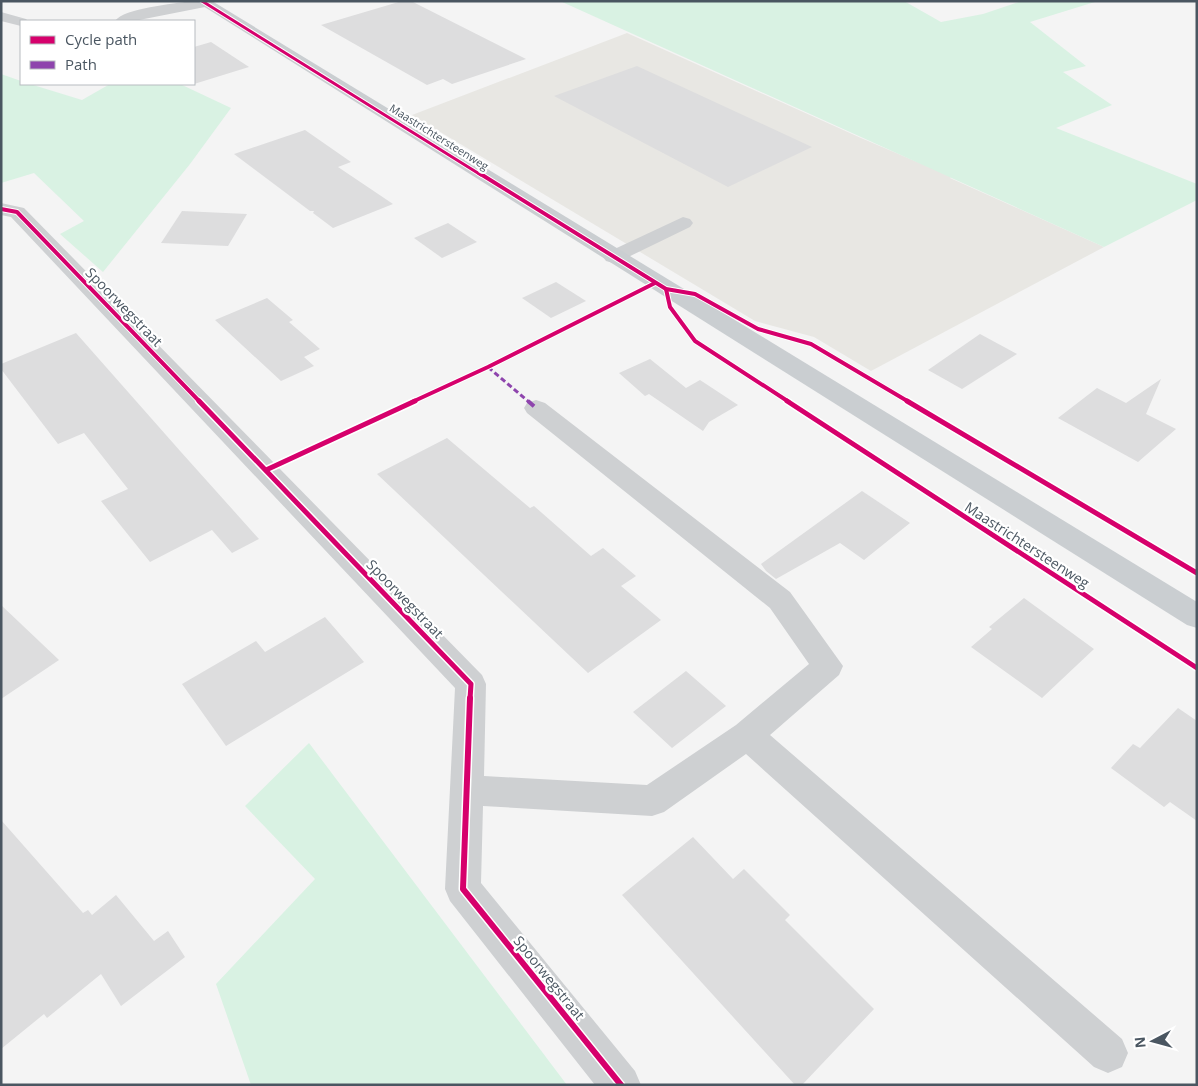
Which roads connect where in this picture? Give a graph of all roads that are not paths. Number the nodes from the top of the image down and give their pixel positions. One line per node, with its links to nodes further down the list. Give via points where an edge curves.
1 (203, 2): 3 (street, Maastrichtersteenweg); 7 (main road, Maastrichtersteenweg)
2 (1, 16): 4 (street)
3 (125, 20)
4 (20, 22)
5 (1, 209): 11 (street, Spoorwegstraat, via 18,212 471,684)
6 (683, 223): 7 (street)
7 (614, 257): 9 (main road, Maastrichtersteenweg)
8 (536, 408): 10 (street, via 780,600 828,666)
9 (1197, 617)
10 (747, 735): 11 (street, via 652,800); 12 (street)
11 (466, 790): 13 (street, Spoorwegstraat, via 464,890)
12 (1108, 1053)
13 (621, 1085)

